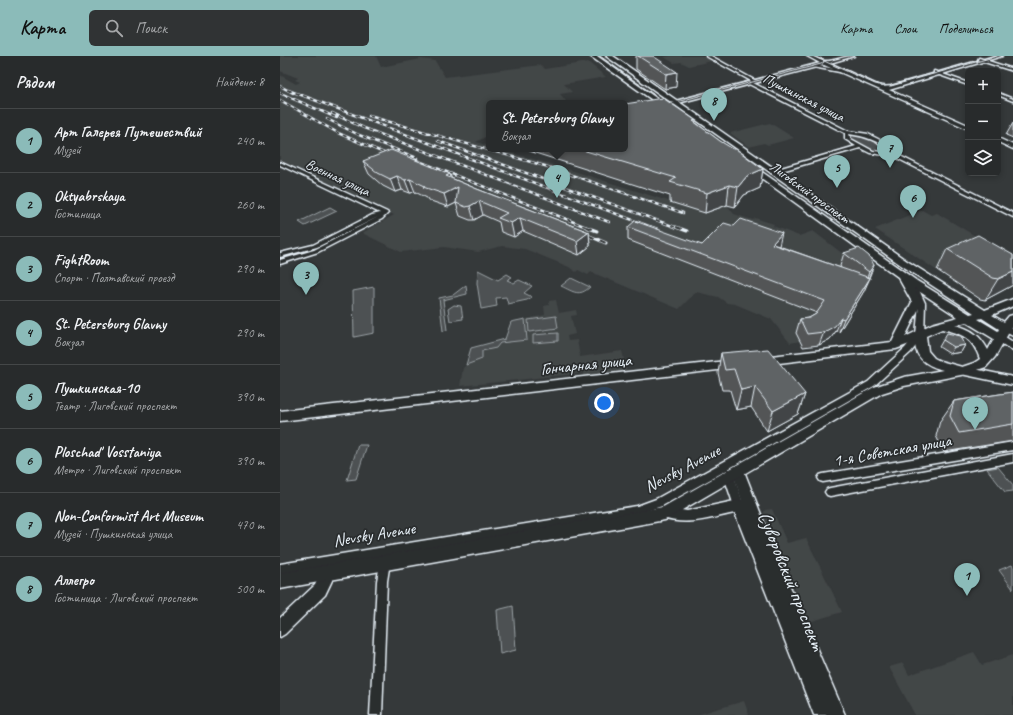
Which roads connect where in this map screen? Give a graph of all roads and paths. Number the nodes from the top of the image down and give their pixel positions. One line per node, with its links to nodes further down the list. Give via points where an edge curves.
1 (593, 56): 20 (main road, Лиговский проспект)
2 (609, 56): 20 (main road, Лиговский проспект)
3 (708, 56): 15 (street, Пушкинская улица)
4 (809, 56): 10 (street)
5 (818, 56): 10 (street)
6 (852, 56): 10 (street)
7 (989, 56): 9 (street)
8 (1000, 56): 9 (street)
9 (982, 60): 12 (street); 14 (street)
10 (828, 62): 11 (street); 13 (street); 17 (street)
11 (814, 66): 13 (street); 15 (street)
12 (1013, 70)
13 (846, 72): 17 (street)
14 (937, 73): 16 (street); 17 (street)
15 (752, 82): 20 (street); 24 (street, Пушкинская улица)
16 (965, 83)
17 (887, 88): 22 (street); 23 (street)
18 (1001, 95): 19 (street)
19 (1013, 100)
20 (671, 106): 34 (main road, Лиговский проспект)
21 (686, 120): 28 (main road)
22 (965, 121)
23 (965, 126)
24 (847, 133): 29 (street, Пушкинская улица, via 846,138); 31 (street, Пушкинская улица, via 866,135 892,148)
25 (1001, 137): 27 (street)
26 (1001, 141): 30 (street)
27 (1013, 142)
28 (720, 144)
29 (860, 146): 31 (street, Пушкинская улица, via 876,153); 34 (street)
30 (1013, 147)
31 (892, 154): 36 (street, Пушкинская улица)
32 (280, 163): 35 (street, Военная улица)
33 (743, 164): 38 (main road, Лиговский проспект)
34 (772, 172): 37 (main road, Лиговский проспект)
35 (385, 213): 39 (street, via 315,246); 40 (street, via 316,252)
36 (1013, 215)
37 (838, 218): 38 (main road); 44 (main road, Лиговский проспект)
38 (826, 222): 41 (main road, Лиговский проспект)
39 (280, 255)
40 (280, 262)
41 (902, 276): 42 (main road, Лиговский проспект); 51 (main road, via 917,302)
42 (913, 283): 45 (main road, Лиговский проспект); 49 (street, via 922,303)
43 (1013, 302): 44 (main road, Nevsky Avenue)
44 (982, 314): 45 (main road, Nevsky Avenue); 48 (main road, Лиговский проспект)
45 (966, 318): 47 (main road, Nevsky Avenue); 48 (main road); 50 (main road, Лиговский проспект)
46 (1013, 319): 48 (main road, Nevsky Avenue)
47 (941, 325): 49 (main road, Nevsky Avenue); 53 (main road, via 970,334 979,342)
48 (1009, 331): 50 (main road, Nevsky Avenue)
49 (920, 336): 51 (main road, Гончарная улица); 54 (main road, via 920,350 930,361 941,366); 59 (street, Nevsky Avenue, via 875,382)
50 (1000, 338): 52 (street, Лиговский проспект); 53 (main road, Nevsky Avenue)
51 (896, 345): 56 (main road, Гончарная улица)
52 (1013, 347)
53 (986, 360): 54 (main road, Nevsky Avenue, via 977,367)
54 (965, 370): 55 (street); 59 (main road, Nevsky Avenue, via 885,386)
55 (1013, 381)
56 (280, 416)
57 (1013, 446): 60 (street, 1-я Советская улица)
58 (1013, 458): 61 (street, 1-я Советская улица)
59 (734, 470): 62 (street, Суворовский проспект); 63 (main road, Nevsky Avenue); 65 (street, Nevsky Avenue, via 644,509); 71 (street, Суворовский проспект)
60 (823, 478)
61 (830, 492)
62 (739, 506): 63 (street, via 687,517); 70 (street, Суворовский проспект)
63 (665, 513): 64 (main road, Nevsky Avenue)
64 (385, 562): 65 (main road, Nevsky Avenue); 69 (street)
65 (330, 566): 66 (street, Nevsky Avenue); 67 (main road, Nevsky Avenue); 68 (street, via 320,590)
66 (280, 569)
67 (280, 581)
68 (280, 629)
69 (376, 715)
70 (822, 715)
71 (836, 715)

